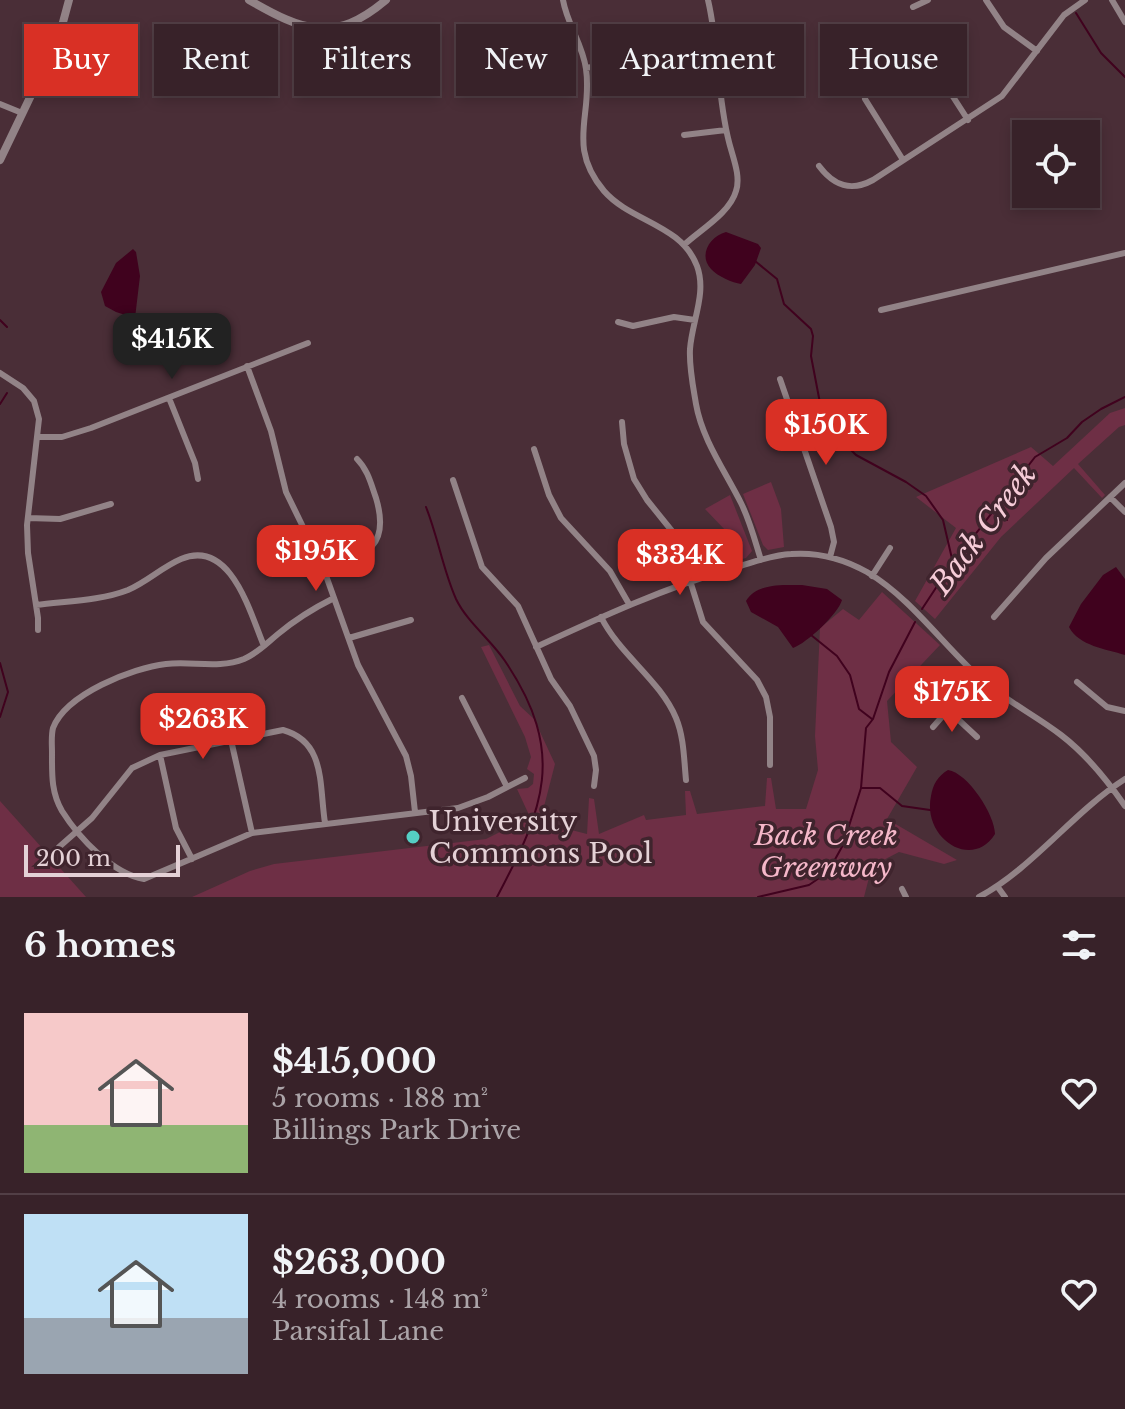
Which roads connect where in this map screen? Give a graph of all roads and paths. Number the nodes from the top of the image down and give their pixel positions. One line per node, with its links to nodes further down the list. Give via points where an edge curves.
1 (69, 0): 18 (street, via 59,37)
2 (249, 0): 3 (street, via 289,22 328,30 355,23)
3 (386, 0)
4 (563, 0): 14 (street)
5 (708, 0): 20 (street)
6 (928, 0): 10 (street)
7 (986, 0): 12 (street, via 1004,27)
8 (1085, 0): 12 (street, via 1064,15)
9 (1112, 0): 11 (street)
10 (913, 7)
11 (1125, 22)
12 (1037, 51): 19 (street, via 1009,90)
13 (592, 67): 14 (street)
14 (586, 68): 25 (street, via 583,139 592,173 619,206)
15 (953, 96): 19 (street)
16 (865, 99): 23 (street)
17 (0, 104): 18 (street)
18 (22, 113): 22 (street)
19 (968, 120): 23 (street)
20 (726, 130): 21 (street); 25 (street, via 737,172 736,191)
21 (684, 135)
22 (0, 160)
23 (903, 160): 24 (street, via 860,186 843,186)
24 (819, 166)
25 (684, 245): 28 (street, via 700,277)
26 (1125, 253): 27 (street)
27 (881, 310)
28 (695, 320): 29 (street, via 674,317 633,326); 48 (street, via 690,355 696,407)
29 (618, 322)
30 (308, 343): 31 (street)
31 (247, 366): 34 (street); 49 (street, via 286,492)
32 (0, 373): 36 (street, via 34,401)
33 (780, 379): 47 (street, via 831,527)
34 (169, 398): 36 (street, via 71,436); 39 (street)
35 (622, 422): 51 (street, via 634,479 676,536)
36 (39, 437): 45 (street)
37 (534, 449): 53 (street, via 561,518 610,571)
38 (357, 459): 49 (street, via 375,494 381,532 368,551)
39 (198, 479)
40 (453, 480): 61 (street, via 481,564 514,600)
41 (1125, 483): 42 (street)
42 (1110, 497): 44 (street); 56 (street)
43 (111, 504): 45 (street, via 60,519)
44 (1125, 512)
45 (28, 518): 54 (street)
46 (890, 548): 50 (street)
47 (830, 557): 48 (street, via 790,554); 50 (street)
48 (761, 560): 51 (street)
49 (324, 570): 52 (street)
50 (872, 576): 62 (street, via 934,628)
51 (690, 581): 53 (street); 71 (street, via 708,629 757,680 766,697)
52 (334, 598): 59 (street); 60 (street)
53 (629, 604): 55 (street)
54 (36, 605): 58 (street); 60 (street, via 126,591 182,558 212,557 230,572)
55 (601, 617): 61 (street); 74 (street, via 675,716)
56 (994, 617)
57 (411, 620): 59 (street)
58 (38, 630)
59 (349, 638): 79 (street, via 406,756)
60 (264, 646): 81 (street, via 230,663 145,668 75,701 52,732 51,784)
61 (536, 647): 75 (street, via 594,756)
62 (978, 676): 65 (street); 77 (street, via 1069,741)
63 (1077, 682): 66 (street, via 1107,707)
64 (462, 698): 76 (street)
65 (947, 709): 67 (street); 68 (street)
66 (1125, 711)
67 (933, 727)
68 (977, 737)
69 (231, 740): 70 (street); 80 (street, via 283,730 299,734 315,754); 82 (street)
70 (160, 755): 81 (street, via 132,768); 84 (street, via 176,828)
71 (770, 765)
72 (525, 778): 76 (street)
73 (1125, 779): 77 (street)
74 (686, 780)
75 (594, 786)
76 (507, 787): 79 (street, via 458,808)
77 (1111, 788): 78 (street); 85 (street)
78 (1125, 806)
79 (415, 812): 80 (street)
80 (325, 823): 82 (street)
81 (77, 831): 83 (street); 84 (street, via 128,877 144,879)
82 (252, 833): 84 (street)
83 (59, 847)
84 (192, 859)
85 (997, 886): 88 (street); 89 (street)
86 (902, 889): 87 (street)
87 (906, 897)
88 (979, 897)
89 (1005, 897)

